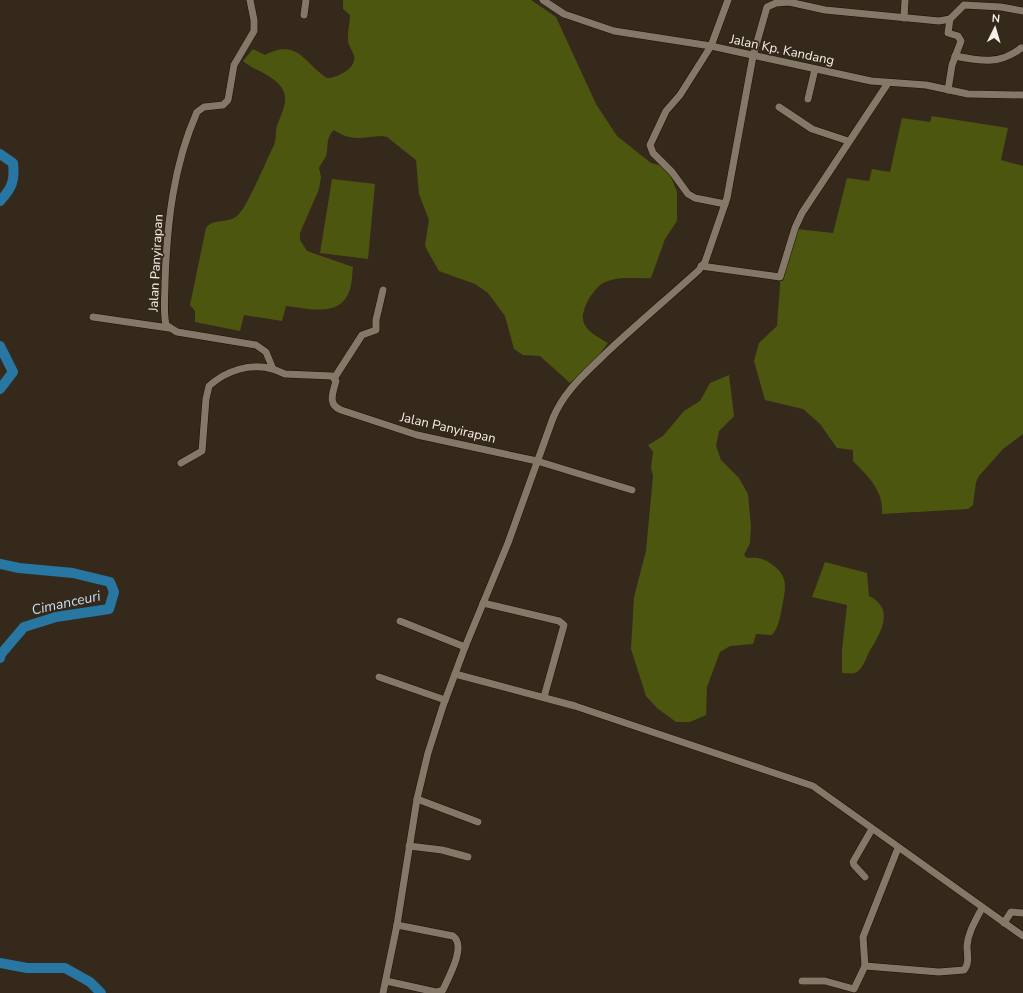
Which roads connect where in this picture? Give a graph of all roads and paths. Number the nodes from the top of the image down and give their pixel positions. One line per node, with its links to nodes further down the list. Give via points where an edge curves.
1 (250, 0): 27 (street, Jalan Panyirapan, via 254,31 236,60 228,100 222,105 204,108 198,112 176,171 164,304 166,325)
2 (306, 0): 9 (street)
3 (543, 0): 12 (street, Jalan Kp. Kandang, via 564,14 602,28)
4 (728, 0): 12 (street)
5 (905, 0): 10 (street)
6 (964, 2): 7 (street); 11 (street)
7 (996, 3): 8 (street)
8 (1023, 11)
9 (304, 15)
10 (904, 18): 11 (street, via 939,21); 14 (street, via 825,10 794,2 776,2 767,8 764,14)
11 (950, 19): 15 (street, via 948,33 958,36 961,41)
12 (711, 46): 14 (street, Jalan Kp. Kandang); 23 (street, via 680,95 666,111 650,145 653,154 672,172 688,194 695,198)
13 (1021, 48): 15 (street, via 1006,58 993,62)
14 (753, 56): 16 (street, Jalan Kp. Kandang); 23 (street)
15 (955, 56): 18 (street)
16 (815, 69): 17 (street, Jalan Kp. Kandang, via 858,79); 20 (street)
17 (888, 82): 18 (street, Jalan Kp. Kandang); 22 (street)
18 (948, 90): 19 (street, Jalan Kp. Kandang, via 968,94)
19 (1023, 95)
20 (808, 99)
21 (779, 107): 22 (street, via 812,129)
22 (848, 141): 24 (street, via 799,220 780,277)
23 (725, 204): 24 (street, via 709,253)
24 (701, 266): 30 (street, via 565,395)
25 (383, 290): 29 (street, via 376,330 362,335)
26 (93, 318): 27 (street)
27 (169, 328): 28 (street, Jalan Panyirapan, via 177,332 256,345 266,352)
28 (273, 369): 29 (street, via 285,374); 31 (street, via 255,366 239,369 210,386 206,399 202,451)
29 (335, 377): 30 (street, Jalan Panyirapan, via 332,402 341,410 438,440)
30 (537, 461): 32 (street); 33 (street, via 508,543)
31 (181, 463)
32 (632, 490)
33 (483, 603): 35 (street); 38 (street, via 564,624)
34 (400, 622): 35 (street)
35 (464, 647): 36 (street)
36 (455, 674): 38 (street); 39 (street)
37 (379, 677): 39 (street)
38 (544, 697): 42 (street, via 813,786)
39 (445, 700): 40 (street)
40 (417, 799): 41 (street); 43 (street)
41 (478, 822)
42 (872, 829): 44 (street); 46 (street, via 853,862)
43 (409, 846): 45 (street, via 442,850); 50 (street)
44 (898, 848): 47 (street); 52 (street, via 863,937)
45 (468, 857)
46 (865, 878)
47 (982, 908): 49 (street); 52 (street, via 969,936 967,966 964,970 939,972)
48 (1023, 913): 49 (street, via 1011,912)
49 (1004, 923): 51 (street)
50 (397, 925): 53 (street); 53 (street, via 453,936 459,943 459,948 443,990 436,992)
51 (1023, 936)
52 (865, 966): 54 (street, via 854,989 825,981)
53 (386, 981): 55 (street)
54 (802, 981)
55 (384, 993)

